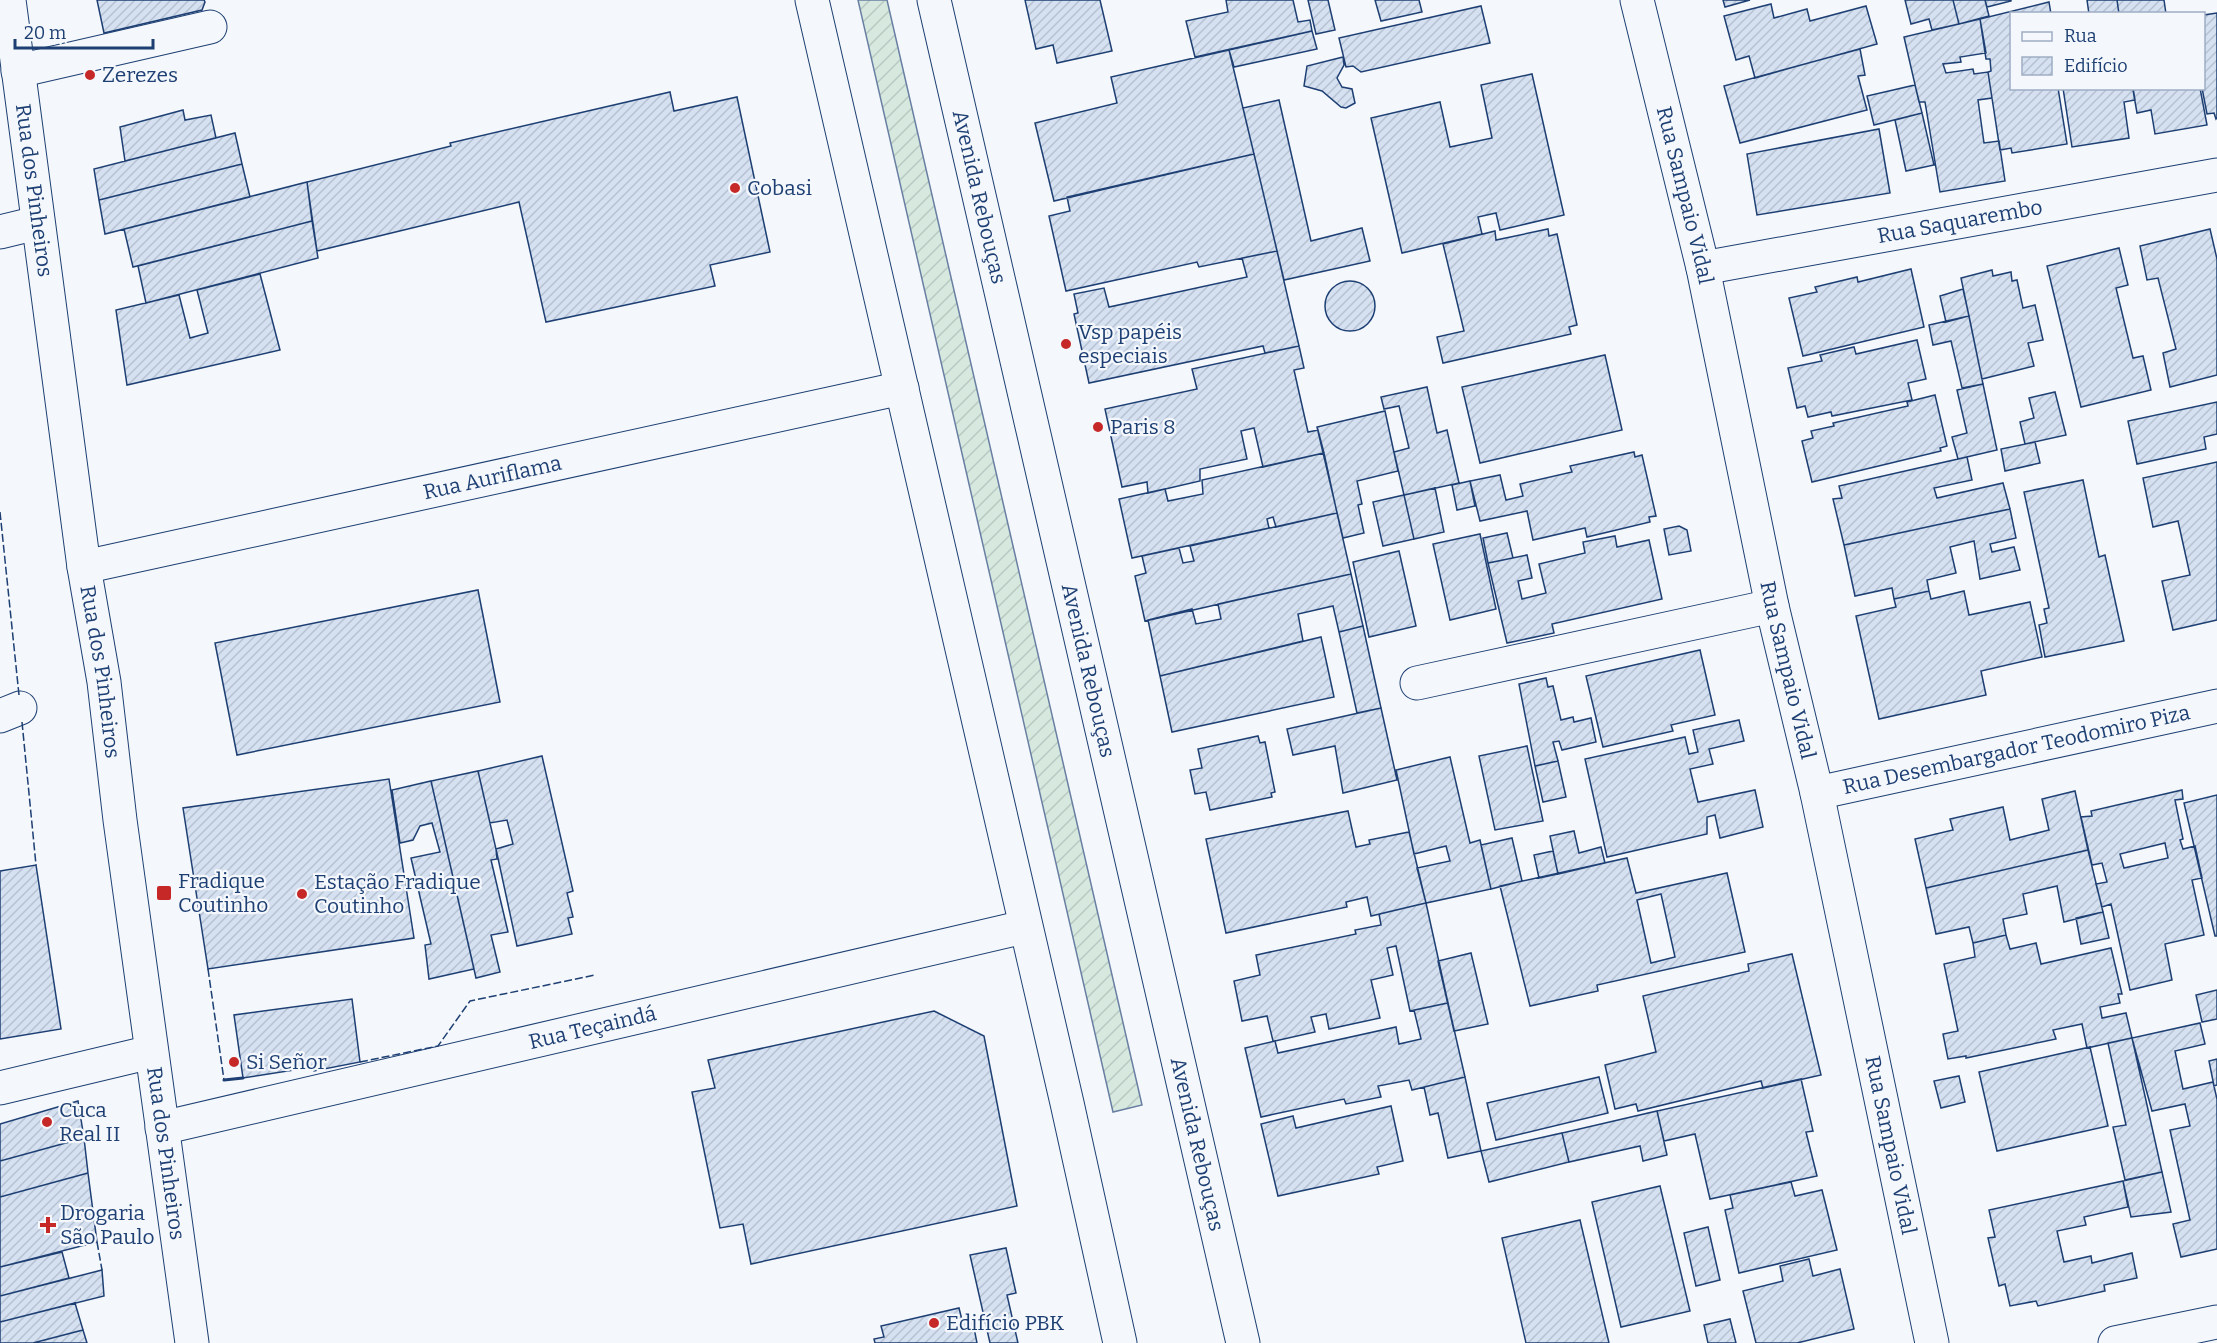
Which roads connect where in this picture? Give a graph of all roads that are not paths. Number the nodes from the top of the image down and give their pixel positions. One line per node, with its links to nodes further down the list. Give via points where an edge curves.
1 (9, 0): 6 (street, Rua dos Pinheiros)
2 (812, 0): 11 (street)
3 (934, 0): 24 (street, Avenida Rebouças)
4 (1637, 0): 10 (street, Rua Sampaio Vidal)
5 (210, 27): 6 (street)
6 (18, 71): 8 (street, Rua dos Pinheiros)
7 (2217, 176): 10 (street, Rua Saquarembo)
8 (37, 223): 9 (street); 12 (street, Rua dos Pinheiros)
9 (0, 232)
10 (1703, 268): 13 (street, Rua Sampaio Vidal)
11 (902, 388): 12 (street, Rua Auriflama); 17 (street)
12 (84, 567): 18 (street, Rua dos Pinheiros, via 104,682)
13 (1772, 606): 14 (street); 16 (street, Rua Sampaio Vidal)
14 (1418, 683)
15 (2217, 706): 16 (street, Rua Desembargador Teodomiro Piza)
16 (1817, 793): 25 (street, Rua Sampaio Vidal)
17 (1024, 927): 20 (street, Rua Teçaindá); 23 (street)
18 (151, 1052): 19 (street); 20 (street, Rua dos Pinheiros)
19 (0, 1088)
20 (162, 1128): 22 (street, Rua dos Pinheiros)
21 (2217, 1322): 26 (street)
22 (187, 1342)
23 (1120, 1343)
24 (1243, 1343)
25 (1932, 1343)
26 (2115, 1343)

